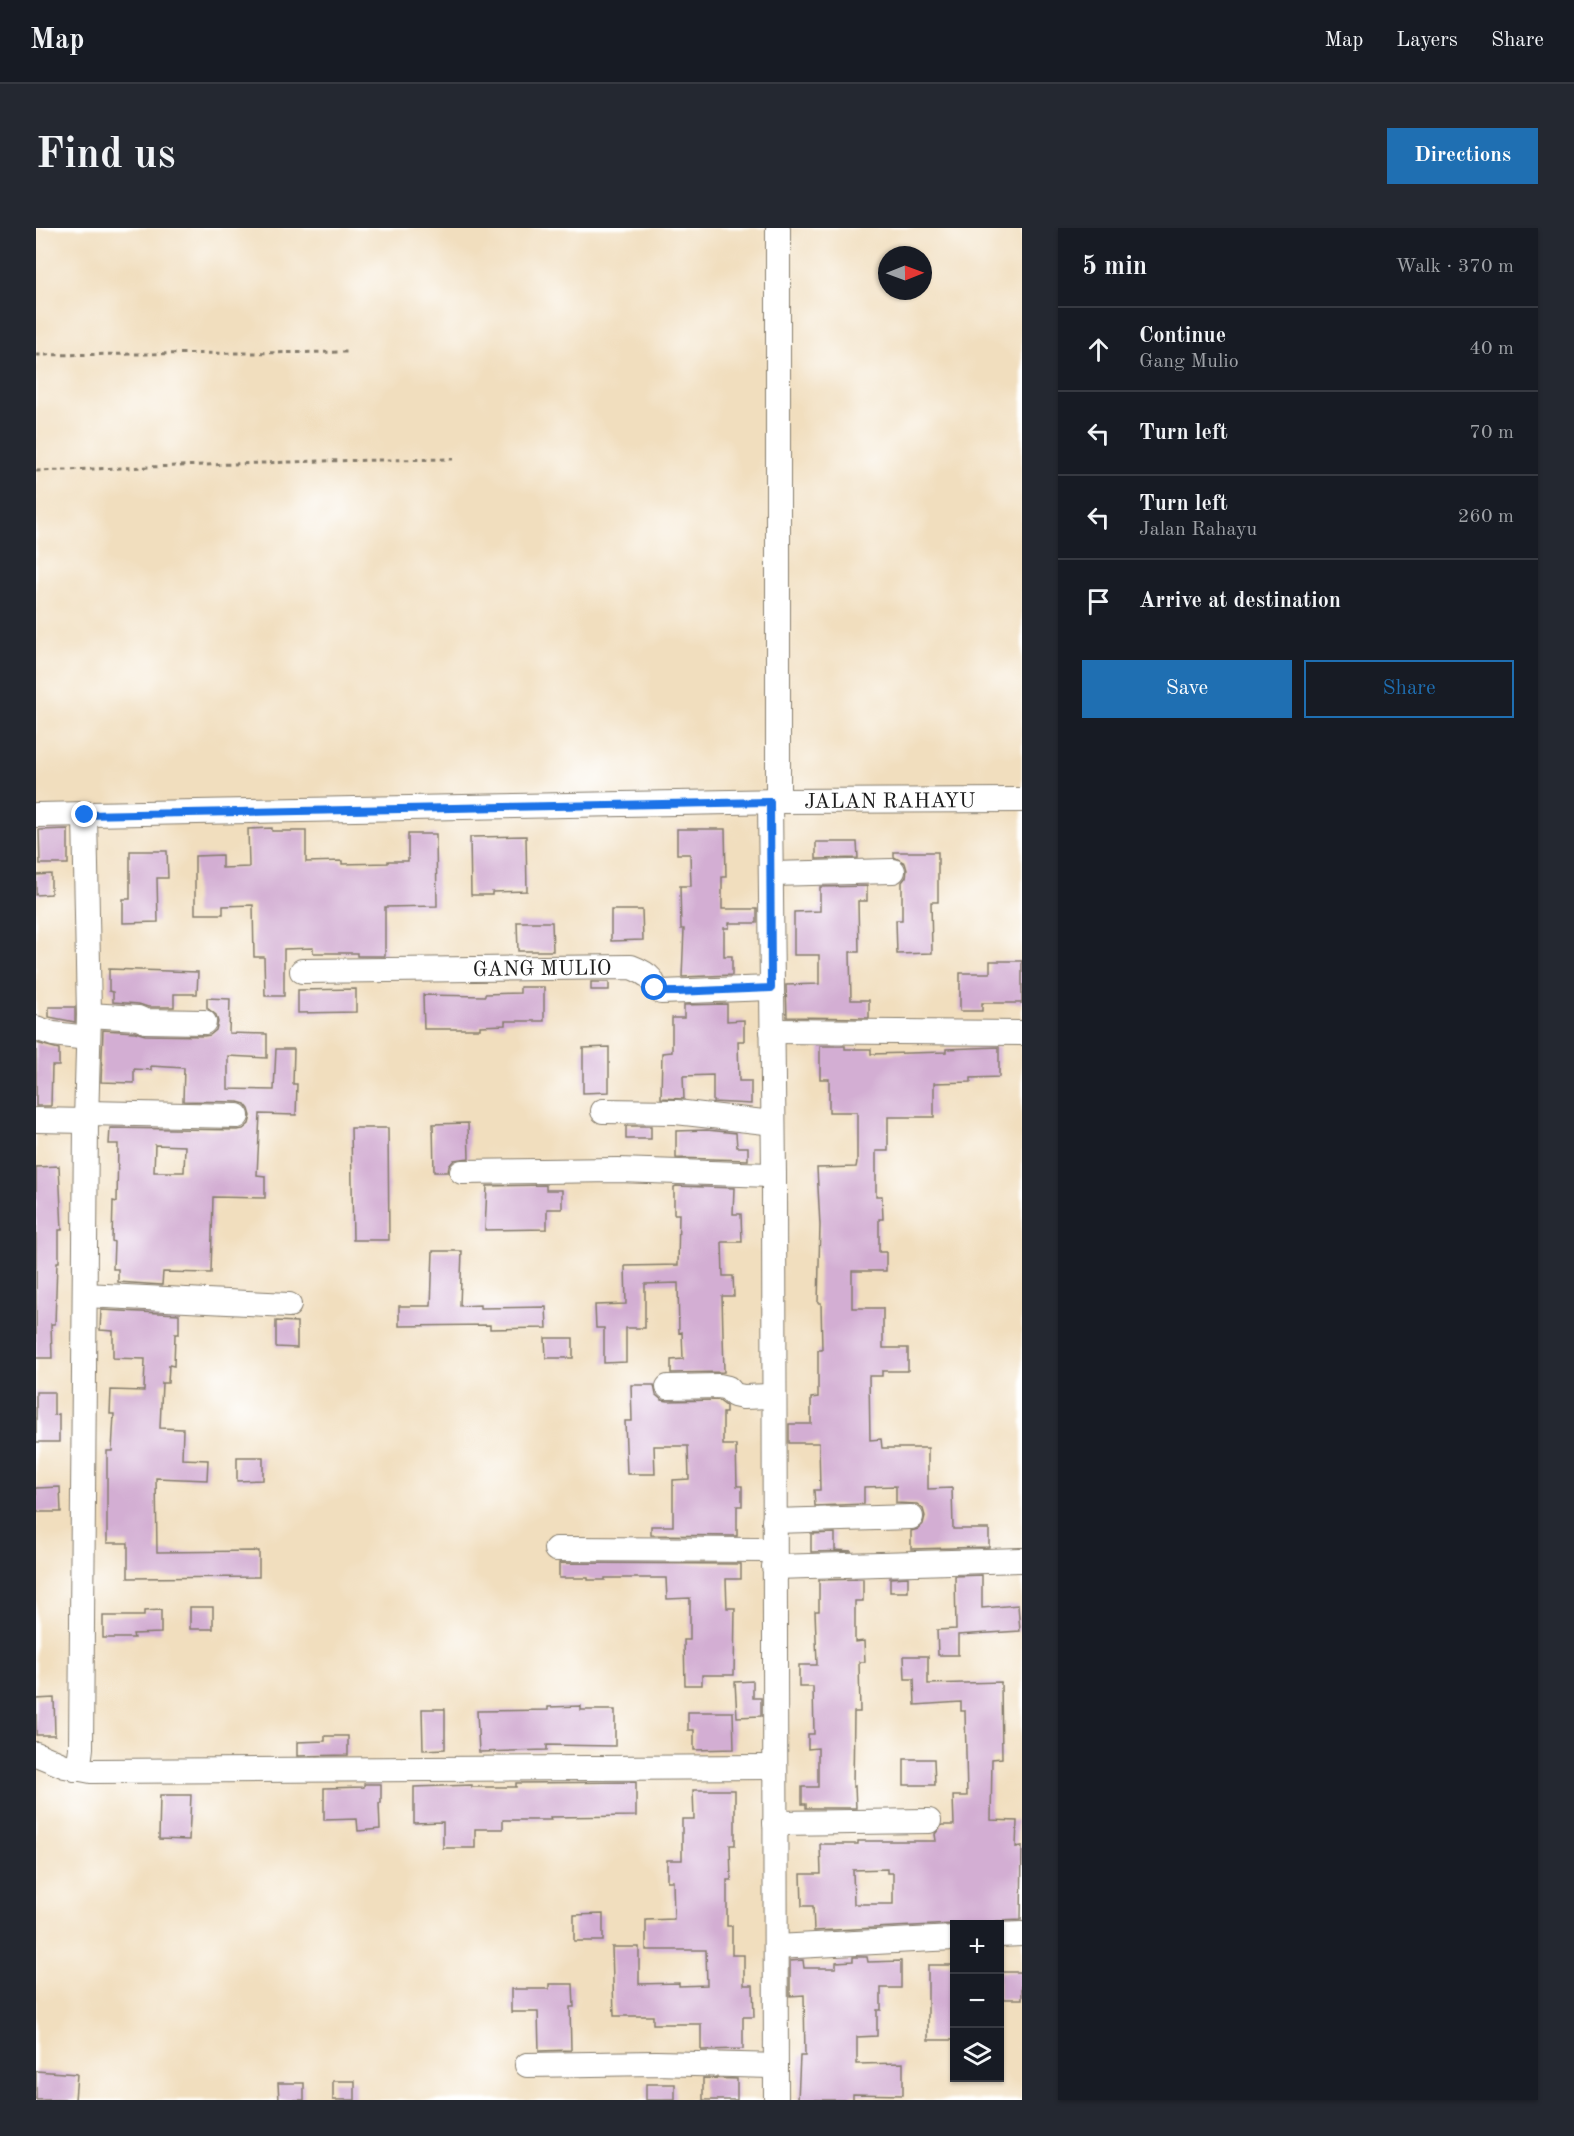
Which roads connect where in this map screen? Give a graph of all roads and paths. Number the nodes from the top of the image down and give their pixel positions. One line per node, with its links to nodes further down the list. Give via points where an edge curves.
1 (778, 228): 7 (street)
2 (348, 352): 3 (path)
3 (36, 354)
4 (453, 459): 5 (path)
5 (36, 471)
6 (1022, 800): 7 (street, JALAN RAHAYU)
7 (774, 802): 9 (street, JALAN RAHAYU); 11 (street)
8 (36, 815): 9 (street, JALAN RAHAYU)
9 (85, 815): 15 (street)
10 (893, 871): 11 (street)
11 (771, 874): 13 (street)
12 (302, 971): 13 (street, GANG MULIO, via 632,967 644,972 661,992)
13 (771, 988): 17 (street)
14 (204, 1022): 15 (street, via 138,1018)
15 (88, 1027): 16 (street, via 53,1035); 21 (street)
16 (36, 1028)
17 (772, 1031): 18 (street); 23 (street)
18 (1022, 1033)
19 (603, 1111): 23 (street, via 676,1112)
20 (237, 1116): 21 (street)
21 (86, 1117): 22 (street); 26 (street)
22 (36, 1120)
23 (773, 1123): 25 (street)
24 (462, 1172): 25 (street, via 618,1170)
25 (774, 1175): 29 (street)
26 (85, 1295): 27 (street); 37 (street, via 81,1748)
27 (289, 1305)
28 (668, 1387): 29 (street, via 719,1386 743,1397)
29 (774, 1396): 31 (street)
30 (911, 1517): 31 (street)
31 (774, 1521): 33 (street)
32 (556, 1549): 33 (street)
33 (774, 1558): 34 (street); 36 (street)
34 (1022, 1560)
35 (36, 1754): 37 (street)
36 (775, 1767): 37 (street, via 91,1772); 39 (street)
37 (75, 1768)
38 (928, 1821): 39 (street)
39 (775, 1823): 43 (street)
40 (1022, 1934): 41 (street)
41 (1004, 1935)
42 (950, 1938): 43 (street)
43 (776, 1947): 45 (street)
44 (527, 2065): 45 (street)
45 (776, 2066): 46 (street)
46 (776, 2100)

